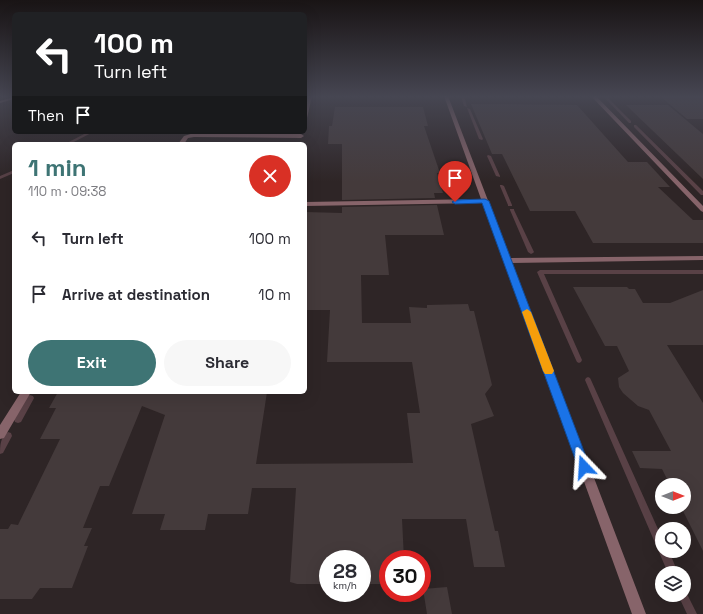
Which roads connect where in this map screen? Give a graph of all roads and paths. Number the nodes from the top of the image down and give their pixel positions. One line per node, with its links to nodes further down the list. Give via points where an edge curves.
1 (457, 125): 5 (street)
2 (621, 125): 7 (street)
3 (301, 134): 4 (street, via 194,135 186,137)
4 (182, 142)
5 (485, 201): 6 (street); 9 (street)
6 (307, 204)
7 (703, 210)
8 (703, 258): 9 (street)
9 (508, 261): 12 (street)
10 (25, 394): 11 (street)
11 (0, 434)
12 (639, 614)

